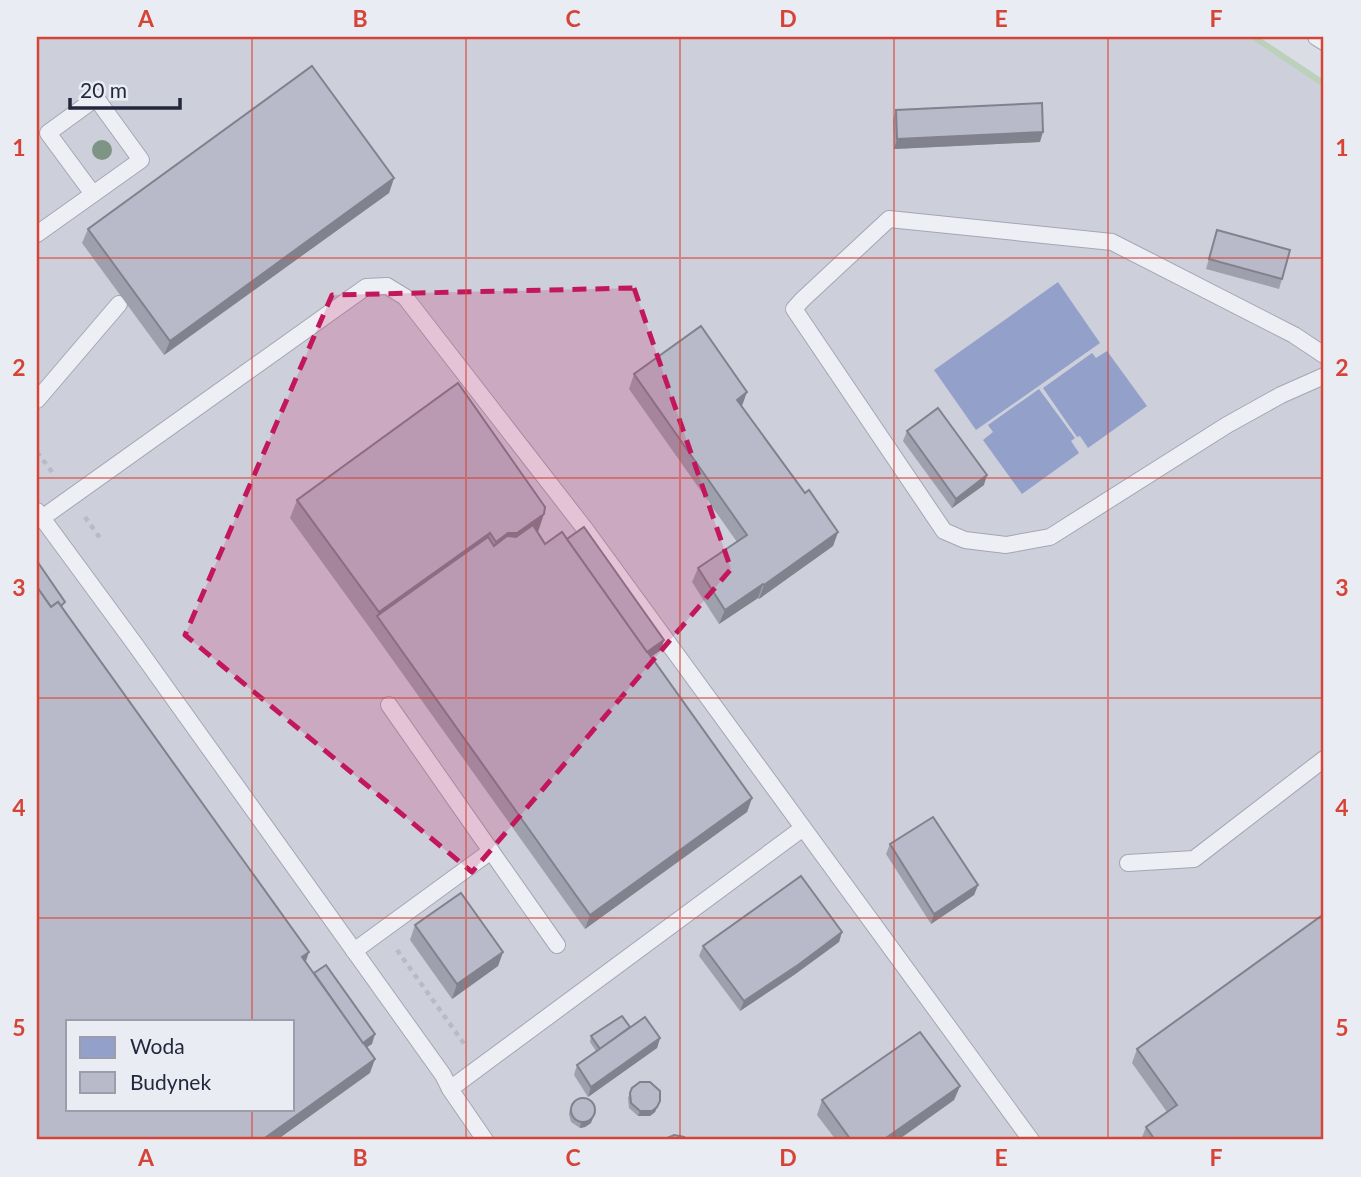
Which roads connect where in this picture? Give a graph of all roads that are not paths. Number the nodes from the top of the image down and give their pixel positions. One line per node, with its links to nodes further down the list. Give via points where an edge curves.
1 (1316, 37): 2 (lane)
2 (1324, 43)
3 (93, 194): 3 (lane, via 141,160 96,98 48,132); 4 (lane)
4 (37, 234)
5 (119, 304): 8 (lane)
6 (1324, 355): 7 (lane, via 1294,335 1112,242 890,219 794,309 944,531 965,540 1006,545 1050,537 1227,425)
7 (1324, 376)
8 (37, 400)
9 (40, 514): 12 (lane, via 366,287 387,286 405,297 585,529); 16 (lane)
10 (389, 705): 13 (lane)
11 (1324, 759): 14 (lane, via 1194,859)
12 (803, 828): 17 (lane); 18 (lane)
13 (491, 851): 15 (lane); 16 (lane)
14 (1128, 863)
15 (558, 945)
16 (354, 951): 17 (lane)
17 (450, 1089): 19 (lane)
18 (1025, 1138)
19 (485, 1140)

